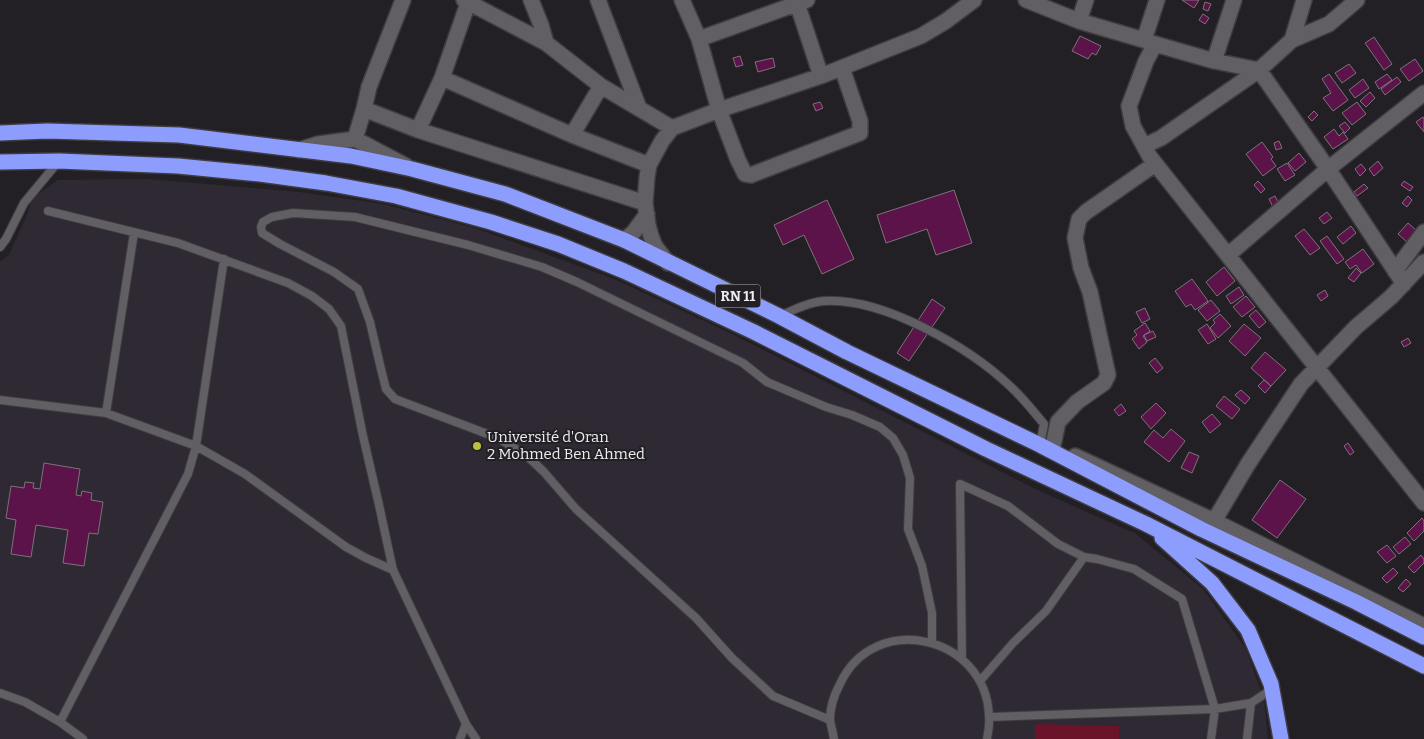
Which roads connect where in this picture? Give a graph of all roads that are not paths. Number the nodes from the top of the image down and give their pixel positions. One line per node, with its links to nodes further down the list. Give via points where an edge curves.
1 (402, 0): 27 (street, via 369,87)
2 (531, 0): 18 (street)
3 (598, 0): 26 (street)
4 (682, 0): 15 (street)
5 (974, 0): 20 (street, via 921,36)
6 (1026, 0): 14 (street)
7 (1086, 0): 14 (street)
8 (1157, 0): 17 (street)
9 (1234, 0): 19 (street)
10 (1304, 0): 16 (street)
11 (1357, 0): 16 (street, via 1329,24)
12 (466, 1): 18 (street); 23 (street)
13 (802, 2): 15 (street); 22 (street)
14 (1079, 21): 17 (street)
15 (699, 39): 28 (street)
16 (1292, 40): 21 (street)
17 (1150, 42): 19 (street); 34 (street, via 1129,106 1133,126)
18 (546, 43): 24 (street)
19 (1214, 61): 21 (street)
20 (842, 68): 22 (street); 28 (street, via 860,121 860,133 751,175 745,174 738,160)
21 (1259, 70): 34 (street, via 1161,138); 41 (street)
22 (821, 76): 28 (street)
23 (442, 78): 30 (street); 32 (street)
24 (601, 86): 26 (street); 32 (street)
25 (1424, 93): 41 (street)
26 (638, 108): 29 (street)
27 (364, 110): 30 (street); 33 (street)
28 (719, 110): 29 (street)
29 (672, 128): 39 (street)
30 (418, 130): 42 (street)
31 (0, 133): 35 (highway, RN 11, via 47,130 179,135)
32 (572, 135): 39 (street)
33 (354, 139): 35 (street); 40 (street)
34 (1144, 146): 38 (street)
35 (299, 150): 40 (highway, RN 11, via 351,156)
36 (59, 161): 37 (highway, RN 11); 47 (lane, via 24,203); 62 (highway, RN 11, via 178,166 326,183 396,196 558,244 754,332 986,449)
37 (0, 162)
38 (1155, 164): 48 (street); 59 (street, via 1079,219 1075,238 1108,375 1104,383 1058,422)
39 (649, 165): 42 (street)
40 (412, 169): 46 (highway, RN 11, via 505,194)
41 (1328, 169): 48 (street); 52 (street)
42 (646, 209): 46 (street, via 633,233); 51 (street, via 653,240)
43 (48, 211): 45 (lane)
44 (1424, 232): 52 (street)
45 (134, 233): 49 (lane, via 178,243); 57 (lane)
46 (624, 240): 51 (highway, RN 11)
47 (0, 247)
48 (1228, 256): 55 (street)
49 (224, 259): 58 (lane); 64 (lane, via 288,283 312,296 329,309 340,326)
50 (1424, 262): 53 (street)
51 (668, 263): 54 (highway, RN 11)
52 (1395, 271): 53 (street)
53 (1404, 284): 55 (street)
54 (779, 316): 59 (highway, RN 11); 59 (lane, via 822,301 850,302 927,329 976,358 1012,388 1044,424)
55 (1316, 368): 60 (street); 61 (street, via 1284,409)
56 (0, 400): 57 (lane)
57 (106, 413): 58 (lane)
58 (196, 446): 64 (lane, via 245,474 346,547); 77 (lane, via 188,474)
59 (1046, 446): 61 (street); 66 (highway, RN 11, via 1201,529)
60 (1424, 503)
61 (1214, 521): 65 (street)
62 (1146, 524): 69 (highway, RN 11); 71 (highway, via 1212,583 1248,630)
63 (1084, 557): 68 (lane, via 1058,544 1008,506 960,484); 70 (lane, via 1046,611); 74 (lane, via 1134,569 1182,599)
64 (393, 570): 78 (lane)
65 (1424, 626)
66 (1424, 637)
67 (932, 642): 68 (lane); 76 (lane, via 907,639 883,644 861,656 844,674 834,696); 76 (lane, via 932,612 922,566 908,529 910,478 904,455 893,438 880,428 767,382 743,363 542,267 355,216 293,213 263,222 262,234 358,288 386,389 396,399 498,438 527,456 576,509 696,618 773,696)
68 (962, 658): 70 (lane)
69 (1424, 666)
70 (980, 681): 75 (lane)
71 (1272, 689): 73 (lane); 86 (highway)
72 (0, 693): 77 (lane, via 25,702)
73 (1251, 703): 74 (lane); 85 (lane)
74 (1215, 709): 75 (lane); 84 (lane)
75 (990, 717): 83 (lane)
76 (830, 720): 82 (lane)
77 (60, 722): 79 (lane)
78 (466, 724): 80 (lane); 81 (lane)
79 (83, 739)
80 (460, 739)
81 (476, 739)
82 (834, 739)
83 (987, 739)
84 (1211, 739)
85 (1247, 739)
86 (1281, 739)

